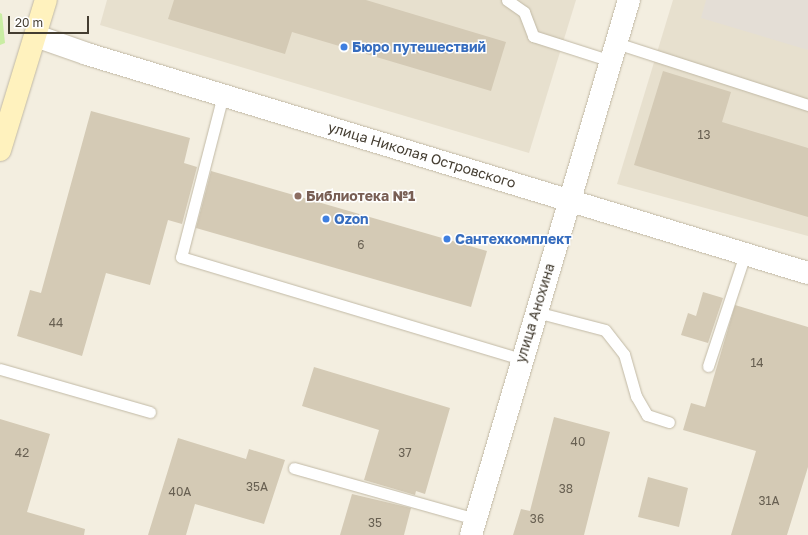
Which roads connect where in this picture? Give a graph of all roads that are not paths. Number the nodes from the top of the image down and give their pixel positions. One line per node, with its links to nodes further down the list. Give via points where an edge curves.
1 (46, 0): 4 (main road)
2 (507, 0): 5 (lane, via 524,12 533,36)
3 (629, 0): 5 (street, улица Анохина)
4 (36, 36): 6 (street, улица Николая Островского); 8 (main road)
5 (614, 52): 7 (lane); 9 (street, улица Анохина)
6 (223, 95): 9 (street, улица Николая Островского); 13 (lane, via 181,257)
7 (808, 105)
8 (0, 150)
9 (570, 200): 10 (street, улица Николая Островского); 12 (street, улица Анохина)
10 (745, 254): 11 (street, улица Николая Островского); 14 (lane)
11 (808, 273)
12 (536, 312): 13 (street, улица Анохина); 17 (lane, via 605,330 624,354 636,396 647,415)
13 (522, 359): 19 (street, улица Анохина)
14 (708, 366)
15 (0, 369): 16 (lane)
16 (150, 412)
17 (669, 422)
18 (294, 468): 19 (lane)
19 (474, 527)

